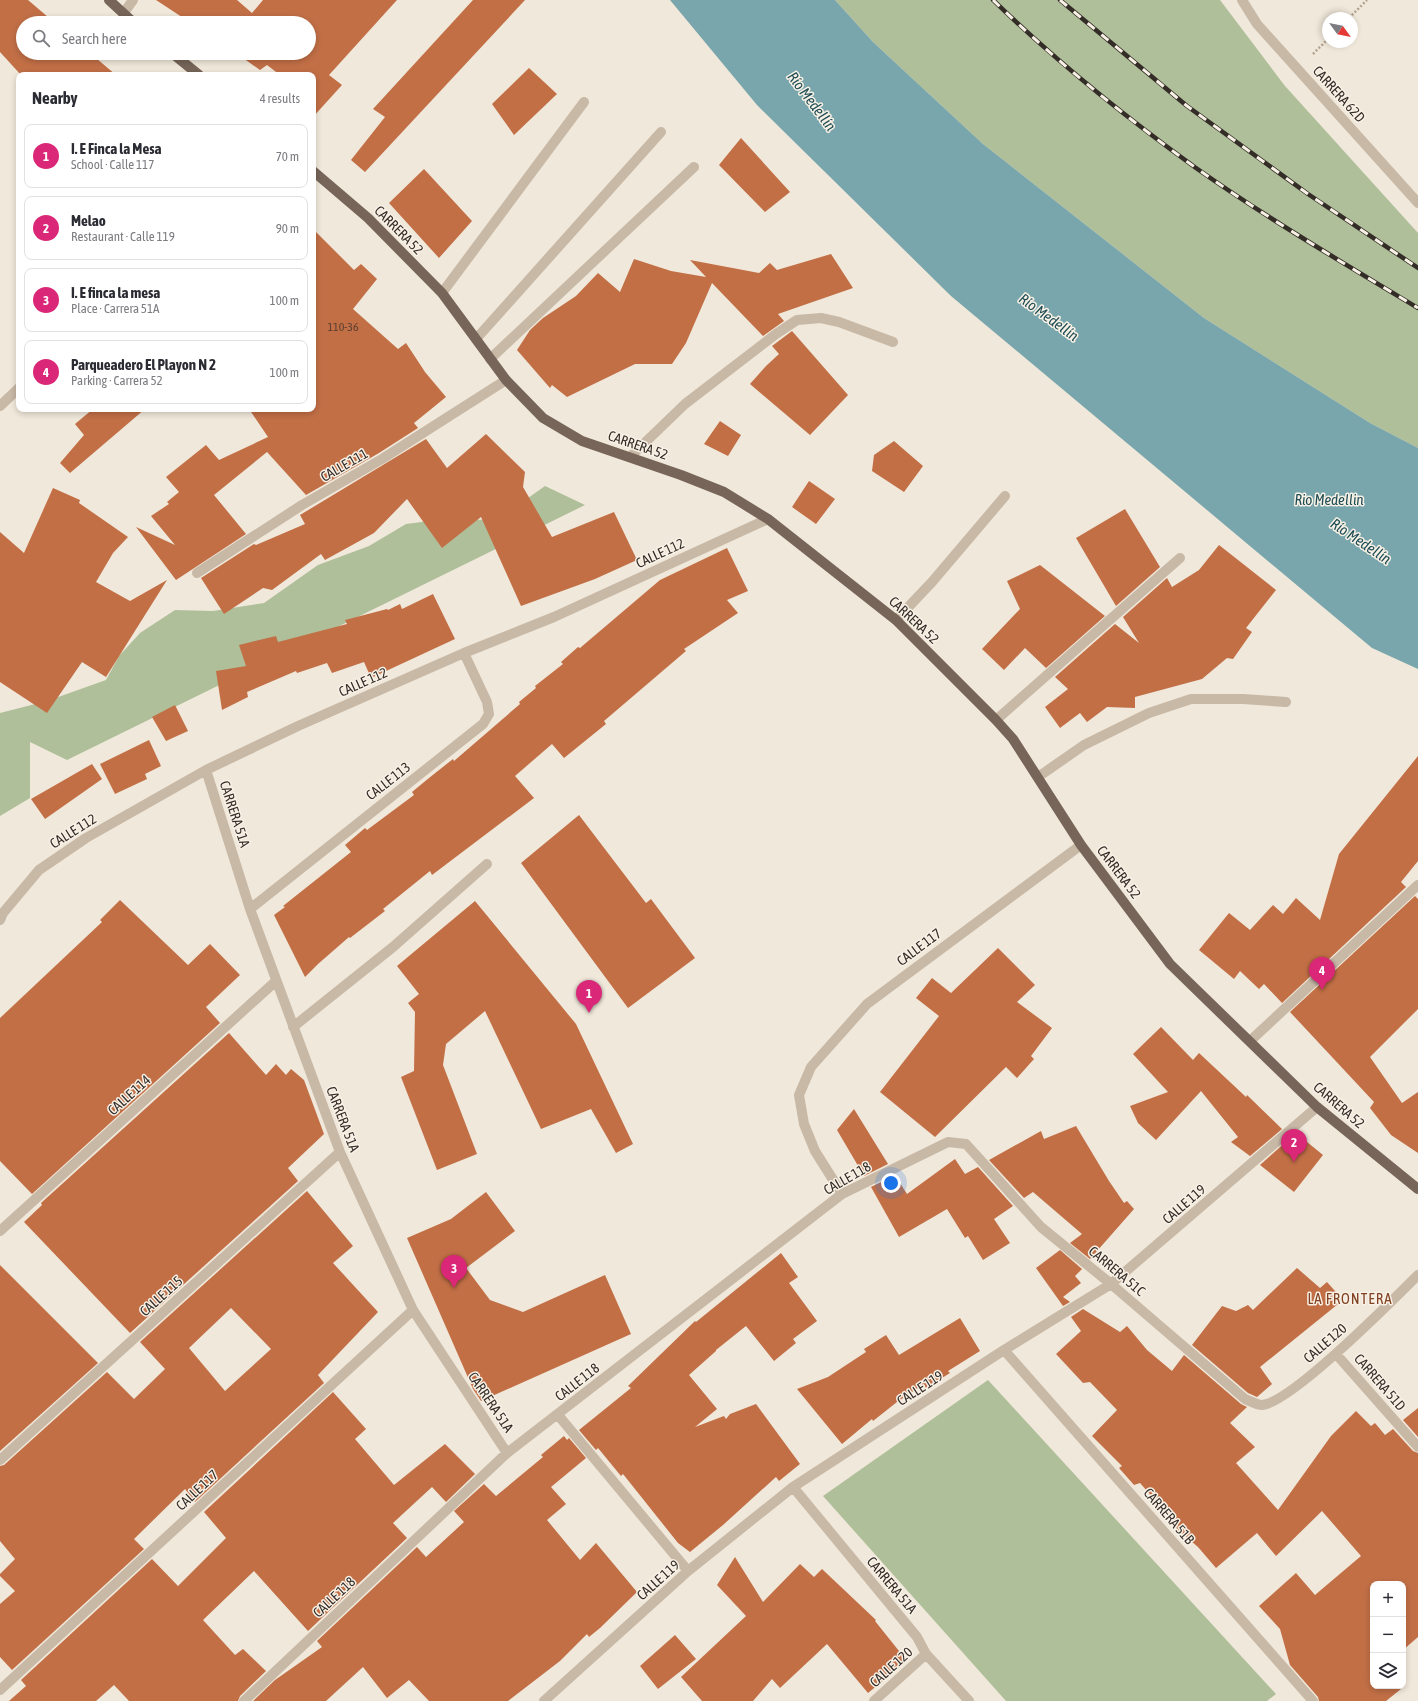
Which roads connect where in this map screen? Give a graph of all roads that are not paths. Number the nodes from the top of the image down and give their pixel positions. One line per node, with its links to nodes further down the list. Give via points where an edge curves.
1 (109, 0): 4 (main road)
2 (133, 0): 4 (street)
3 (1242, 0): 12 (street, CARRERA 62D, via 1257,24)
4 (122, 14): 5 (main road)
5 (125, 16)
6 (181, 60): 7 (main road)
7 (195, 72)
8 (584, 102): 13 (street)
9 (661, 132): 14 (street)
10 (694, 167): 16 (street)
11 (316, 174): 13 (main road, CARRERA 52, via 368,218)
12 (1418, 203)
13 (442, 294): 14 (main road, CARRERA 52)
14 (476, 339): 16 (main road, CARRERA 52)
15 (893, 342): 20 (street, via 839,322 821,318 797,320 685,404)
16 (490, 359): 17 (main road, CARRERA 52)
17 (506, 380): 20 (main road, CARRERA 52, via 543,418 582,441); 24 (street, CALLE 111, via 382,459 302,505)
18 (16, 391): 19 (street)
19 (0, 406)
20 (630, 457): 22 (main road, CARRERA 52, via 724,492)
21 (1005, 496): 25 (street)
22 (768, 519): 25 (main road, CARRERA 52); 26 (street, CALLE 112, via 554,617)
23 (1180, 558): 28 (street)
24 (197, 573)
25 (896, 620): 28 (main road, CARRERA 52)
26 (464, 653): 29 (street, CALLE 112, via 298,726); 34 (street, CALLE 113, via 487,702 488,714 482,724)
27 (1286, 702): 30 (street, via 1243,699 1191,700 1149,712 1084,745)
28 (996, 720): 30 (main road, CARRERA 52, via 1013,739)
29 (206, 770): 34 (street, CARRERA 51A); 35 (street, CALLE 112, via 86,838 39,870)
30 (1038, 777): 31 (main road, CARRERA 52)
31 (1081, 845): 38 (main road, CARRERA 52, via 1170,964); 43 (street, CALLE 117, via 866,1004 811,1067 799,1095 804,1124 815,1151)
32 (487, 864): 37 (street, via 392,947)
33 (1418, 885): 38 (street)
34 (250, 909): 36 (street, CARRERA 51A)
35 (0, 920)
36 (276, 981): 37 (street, CARRERA 51A); 44 (street, CALLE 114)
37 (293, 1027): 41 (street, CARRERA 51A)
38 (1250, 1041): 39 (main road, CARRERA 52)
39 (1317, 1107): 42 (main road, CARRERA 52); 46 (street, CALLE 119)
40 (966, 1144): 43 (street, CALLE 118, via 948,1142); 46 (street, CARRERA 51C, via 1042,1227)
41 (340, 1152): 47 (street, CARRERA 51A); 54 (street, CALLE 115)
42 (1418, 1189)
43 (842, 1194): 51 (street, CALLE 118)
44 (0, 1231)
45 (1418, 1275): 49 (street, CALLE 120)
46 (1111, 1284): 48 (street, CALLE 119); 50 (street, CARRERA 51C, via 1245,1399)
47 (413, 1310): 53 (street, CARRERA 51A); 58 (street, CALLE 117)
48 (1004, 1350): 55 (street, CALLE 119); 63 (street, CARRERA 51B)
49 (1336, 1354): 50 (street, CALLE 120, via 1282,1397); 52 (street, CARRERA 51D)
50 (1262, 1405)
51 (558, 1415): 53 (street, CALLE 118); 56 (street)
52 (1418, 1447)
53 (507, 1453): 59 (street, CALLE 118)
54 (0, 1460)
55 (792, 1487): 56 (street, CALLE 119); 57 (street, CARRERA 51A, via 917,1637)
56 (688, 1571): 60 (street, CALLE 119)
57 (926, 1654): 61 (street, CALLE 120); 62 (street, CARRERA 51A)
58 (0, 1690)
59 (244, 1701)
60 (544, 1701)
61 (874, 1701)
62 (969, 1701)
63 (1313, 1701)

